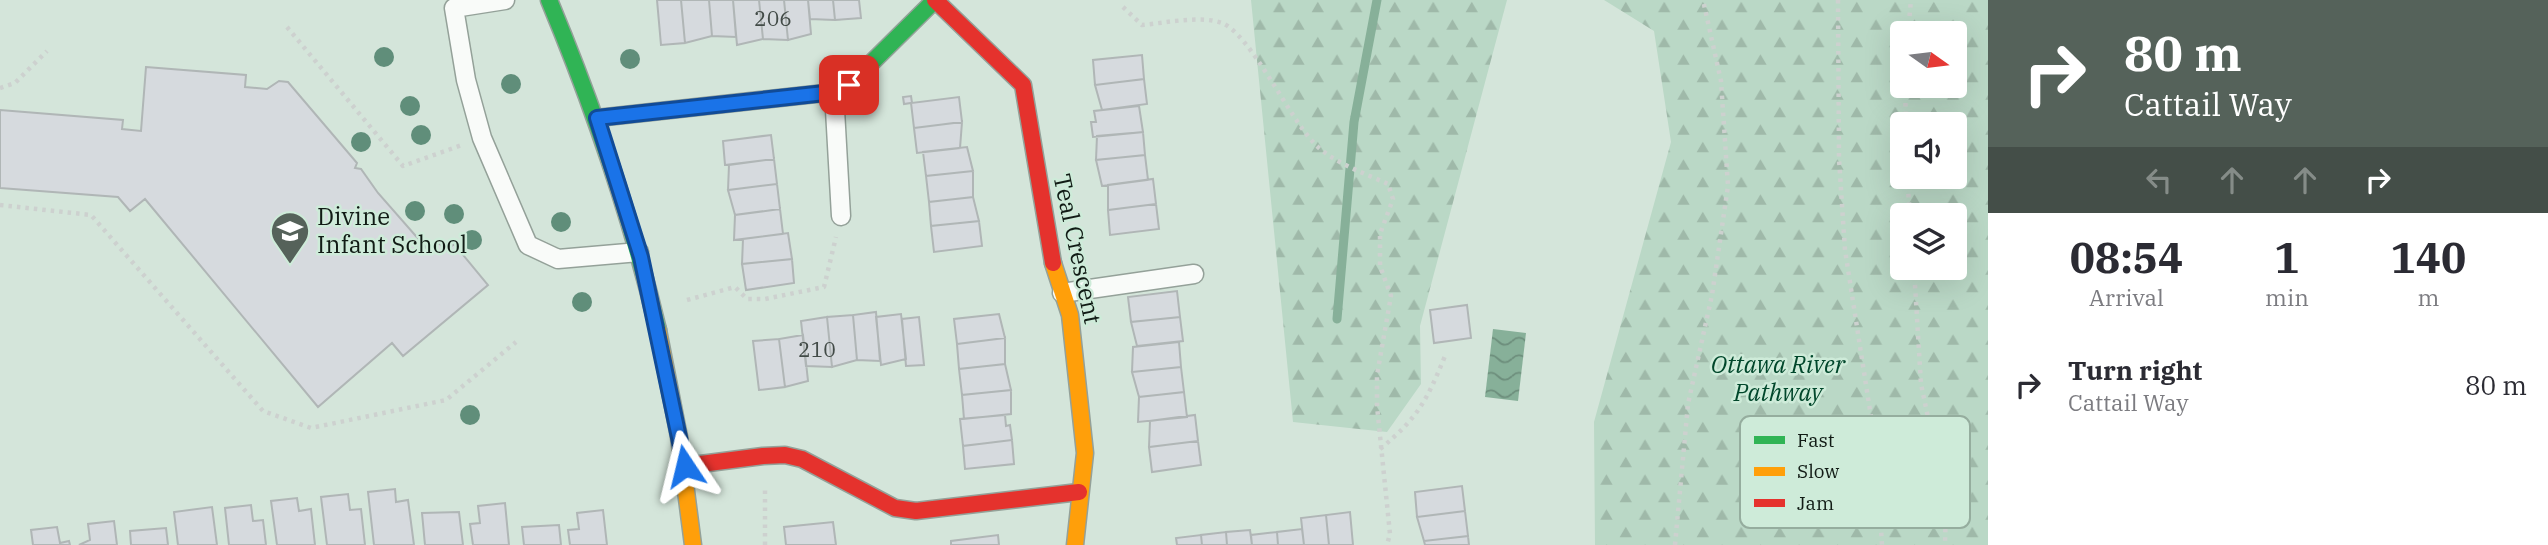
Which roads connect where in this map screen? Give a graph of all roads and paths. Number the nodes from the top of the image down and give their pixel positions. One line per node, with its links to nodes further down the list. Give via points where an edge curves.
1 (505, 0): 14 (lane, via 454,8)
2 (549, 0): 13 (street)
3 (935, 0): 12 (street, via 849,85); 20 (street, Teal Crescent, via 1023,85 1049,251)
4 (1703, 0): 34 (path, via 1721,81 1728,186 1712,295 1688,404)
5 (1838, 0): 24 (path, via 1845,250)
6 (1911, 0): 8 (path)
7 (1122, 7): 26 (path, via 1142,25 1223,23 1251,51 1314,144 1388,184 1393,198 1380,234 1380,266 1391,296 1377,375)
8 (1909, 21)
9 (287, 27): 14 (path, via 403,166)
10 (47, 51): 11 (path, via 15,83)
11 (0, 88)
12 (834, 92): 13 (street); 16 (lane)
13 (597, 118): 17 (street)
14 (482, 138): 17 (lane, via 528,246 558,259)
15 (0, 205): 22 (path, via 91,215 263,411 311,428 446,400)
16 (842, 216): 21 (path, via 824,287 765,299 747,299 735,287)
17 (639, 252): 28 (street)
18 (1194, 274): 20 (lane)
19 (1914, 280): 25 (path)
20 (1062, 293): 29 (street, Teal Crescent, via 1070,315 1085,453)
21 (687, 300)
22 (516, 342)
23 (1444, 356): 26 (path, via 1428,397 1409,425)
24 (1871, 416)
25 (1928, 416)
26 (1380, 450): 33 (path, via 1390,534)
27 (763, 456): 28 (street); 29 (street, via 802,459 895,508 916,512); 31 (path)
28 (685, 466): 30 (street)
29 (1079, 492): 32 (street, Teal Crescent)
30 (693, 545)
31 (765, 545)
32 (1075, 545)
33 (1387, 545)
34 (1675, 545)

